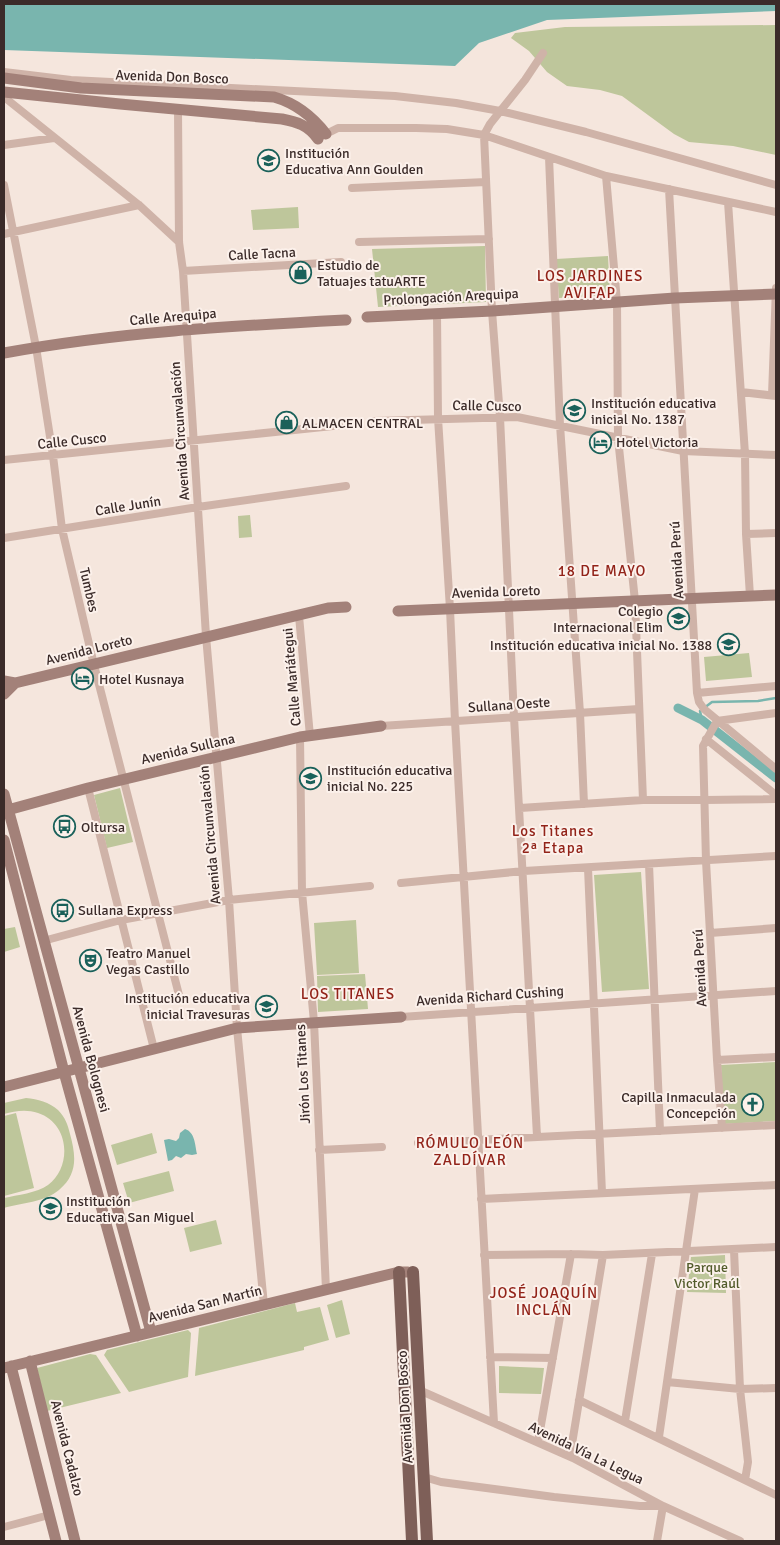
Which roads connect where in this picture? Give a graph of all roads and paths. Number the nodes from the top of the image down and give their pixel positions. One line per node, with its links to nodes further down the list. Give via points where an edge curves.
1 (543, 54): 7 (street)
2 (4, 72): 7 (street, via 71,80 395,96)
3 (4, 78): 9 (main road, Avenida Don Bosco, via 81,88 274,97 303,111 314,120)
4 (4, 92): 6 (main road, Avenida Don Bosco)
5 (4, 97): 10 (street)
6 (178, 110): 9 (main road, Avenida Don Bosco, via 294,121); 25 (street, Avenida Circunvalación)
7 (500, 112): 8 (street); 16 (street, via 586,132)
8 (484, 135): 9 (street, via 447,129 338,128); 12 (street); 14 (street)
9 (322, 136)
10 (54, 138): 11 (street); 20 (street)
11 (4, 145)
12 (549, 157): 13 (street); 33 (street)
13 (606, 176): 18 (street); 32 (street)
14 (486, 182): 17 (street); 24 (street)
15 (4, 185): 22 (street, Tumbes)
16 (776, 185)
17 (352, 188)
18 (669, 189): 19 (street); 31 (street, Avenida Perú)
19 (728, 202): 21 (street); 30 (street)
20 (139, 205): 22 (street); 25 (street)
21 (776, 212)
22 (13, 231): 23 (street); 39 (street, Tumbes)
23 (4, 234)
24 (489, 239): 26 (street); 34 (street)
25 (179, 242): 28 (street, Avenida Circunvalación)
26 (359, 242)
27 (342, 262): 28 (street, Calle Tacna)
28 (183, 271): 38 (street, Avenida Circunvalación)
29 (776, 292): 30 (main road, Prolongación Arequipa); 42 (street)
30 (735, 296): 31 (main road, Prolongación Arequipa); 41 (street)
31 (675, 298): 32 (main road, Prolongación Arequipa); 50 (street, Avenida Perú)
32 (617, 302): 33 (main road, Prolongación Arequipa); 48 (street)
33 (555, 306): 34 (main road, Prolongación Arequipa); 47 (street)
34 (492, 311): 35 (main road, Prolongación Arequipa); 43 (street)
35 (437, 314): 36 (main road, Prolongación Arequipa); 44 (street)
36 (367, 317)
37 (346, 320): 38 (main road, Calle Arequipa)
38 (187, 329): 39 (main road, Calle Arequipa); 49 (street, Avenida Circunvalación)
39 (36, 347): 40 (main road, Calle Arequipa); 53 (street, Tumbes)
40 (4, 353)
41 (741, 392): 42 (street); 51 (street)
42 (774, 396)
43 (500, 417): 44 (street, Calle Cusco); 47 (street, Calle Cusco); 66 (street)
44 (438, 418): 45 (street, Calle Cusco); 68 (street)
45 (374, 421)
46 (352, 424): 49 (street, Calle Cusco)
47 (560, 425): 48 (street, Calle Cusco); 65 (street)
48 (618, 438): 50 (street, Calle Cusco); 64 (street)
49 (193, 442): 53 (street, Calle Cusco); 56 (street, Avenida Circunvalación)
50 (683, 451): 51 (street, Calle Cusco); 63 (street, Avenida Perú)
51 (745, 454): 52 (street, Calle Cusco); 59 (street)
52 (776, 454)
53 (54, 456): 54 (street, Calle Cusco); 57 (street, Tumbes)
54 (4, 460)
55 (346, 486): 56 (street, Calle Junín)
56 (198, 507): 57 (street, Calle Junín); 71 (street, Avenida Circunvalación)
57 (62, 529): 60 (street, Calle Junín); 72 (street, Tumbes)
58 (776, 532): 59 (street)
59 (746, 534): 62 (street)
60 (4, 538)
61 (776, 595): 62 (main road, Avenida Loreto)
62 (750, 596): 63 (main road, Avenida Loreto)
63 (691, 599): 64 (main road, Avenida Loreto); 75 (street, Avenida Perú)
64 (635, 601): 65 (main road, Avenida Loreto); 77 (street)
65 (573, 604): 66 (main road, Avenida Loreto); 78 (street)
66 (510, 606): 68 (main road, Avenida Loreto); 80 (street)
67 (346, 607): 70 (main road, Avenida Loreto)
68 (450, 609): 69 (main road, Avenida Loreto); 81 (street)
69 (398, 611)
70 (300, 616): 71 (main road, Avenida Loreto); 84 (street, Calle Mariátegui)
71 (206, 636): 72 (main road, Avenida Loreto); 86 (street, Avenida Circunvalación)
72 (94, 664): 73 (main road, Avenida Loreto); 88 (street, Tumbes)
73 (9, 682): 76 (main road, Avenida Loreto)
74 (776, 686): 75 (street)
75 (697, 693): 82 (street, Avenida Perú, via 699,702)
76 (4, 694)
77 (639, 709): 78 (street, Sullana Oeste); 93 (street)
78 (580, 713): 80 (street, Sullana Oeste); 95 (street)
79 (776, 713): 82 (street)
80 (514, 717): 81 (street, Sullana Oeste); 96 (street)
81 (455, 721): 83 (street, Sullana Oeste); 104 (street)
82 (716, 723): 85 (street, Avenida Perú); 87 (street)
83 (381, 726): 84 (main road, Avenida Sullana)
84 (305, 736): 86 (main road, Avenida Sullana); 107 (street, Jirón Los Titanes)
85 (708, 736): 91 (street); 94 (street, Avenida Perú, via 703,746)
86 (216, 758): 88 (main road, Avenida Sullana); 108 (street, Avenida Circunvalación)
87 (776, 769)
88 (123, 780): 89 (main road, Avenida Sullana); 109 (street, Tumbes)
89 (88, 788): 97 (main road, Avenida Sullana); 110 (street)
90 (4, 794): 97 (main road, Avenida Bolognesi)
91 (776, 794)
92 (776, 798): 94 (street)
93 (643, 800): 94 (street); 95 (street)
94 (705, 800): 100 (street, Avenida Perú)
95 (584, 804): 96 (street)
96 (520, 808): 103 (street)
97 (6, 811): 113 (main road, Avenida Bolognesi)
98 (4, 840): 128 (main road)
99 (776, 856): 100 (street)
100 (706, 861): 101 (street); 112 (street, Avenida Perú)
101 (649, 864): 102 (street); 117 (street)
102 (588, 868): 103 (street); 118 (street)
103 (524, 871): 104 (street); 119 (street)
104 (463, 877): 105 (street); 120 (street)
105 (401, 883)
106 (370, 886): 107 (street)
107 (302, 892): 108 (street); 122 (street, Jirón Los Titanes)
108 (229, 900): 109 (street); 123 (street, Avenida Circunvalación)
109 (157, 913): 110 (street); 116 (street, Tumbes)
110 (121, 920): 113 (street); 124 (street)
111 (776, 928): 112 (street)
112 (710, 933): 115 (street, Avenida Perú)
113 (43, 941): 127 (main road, Avenida Bolognesi)
114 (776, 991): 115 (street, Avenida Richard Cushing)
115 (714, 994): 117 (street, Avenida Richard Cushing); 126 (street, Avenida Perú)
116 (179, 995)
117 (654, 999): 118 (street, Avenida Richard Cushing); 132 (street)
118 (594, 1004): 119 (street, Avenida Richard Cushing); 133 (street)
119 (531, 1008): 120 (street, Avenida Richard Cushing); 134 (street)
120 (470, 1013): 121 (street, Avenida Richard Cushing); 135 (street)
121 (401, 1017): 122 (main road, Avenida Richard Cushing)
122 (314, 1022): 123 (main road, Avenida Richard Cushing); 138 (street, Jirón Los Titanes)
123 (237, 1028): 124 (main road, Avenida Richard Cushing); 153 (street, Avenida Circunvalación)
124 (154, 1049): 127 (main road, Avenida Richard Cushing)
125 (776, 1058): 126 (street)
126 (717, 1060): 131 (street, Avenida Perú)
127 (78, 1068): 128 (main road, Avenida Richard Cushing); 154 (main road, Avenida Bolognesi)
128 (64, 1072): 129 (main road, Avenida Richard Cushing); 155 (main road)
129 (4, 1088)
130 (776, 1125): 131 (street)
131 (722, 1128): 132 (street)
132 (660, 1131): 133 (street)
133 (600, 1134): 134 (street); 141 (street)
134 (537, 1136): 135 (street)
135 (478, 1140): 136 (street); 142 (street)
136 (418, 1143)
137 (382, 1147): 138 (street)
138 (319, 1150): 152 (street, Jirón Los Titanes)
139 (776, 1185): 140 (street)
140 (695, 1189): 141 (street); 145 (street)
141 (602, 1193): 142 (street)
142 (481, 1199): 148 (street)
143 (776, 1247): 144 (street)
144 (734, 1250): 145 (street); 162 (street)
145 (686, 1252): 147 (street); 160 (street)
146 (571, 1254): 148 (street); 149 (street); 157 (street)
147 (652, 1254): 149 (street); 165 (street)
148 (484, 1255): 156 (street)
149 (603, 1255): 164 (street)
150 (400, 1272): 151 (main road, Avenida San Martín); 152 (main road, Avenida San Martín); 178 (main road, Avenida Don Bosco)
151 (413, 1272): 163 (main road, Avenida Don Bosco)
152 (326, 1290): 153 (main road, Avenida San Martín)
153 (264, 1305): 154 (main road, Avenida San Martín)
154 (151, 1332): 155 (main road, Avenida San Martín)
155 (137, 1336): 158 (main road, Avenida San Martín)
156 (490, 1357): 157 (street); 166 (street)
157 (552, 1358): 168 (street)
158 (30, 1361): 159 (main road, Avenida San Martín); 177 (main road, Avenida Cadalzo)
159 (8, 1367): 174 (main road)
160 (667, 1382): 162 (street); 167 (street)
161 (776, 1388): 162 (street)
162 (740, 1389): 171 (street, via 748,1462)
163 (419, 1390): 166 (street, Avenida Vía La Legua); 170 (main road, Avenida Don Bosco)
164 (579, 1400): 165 (street); 169 (street)
165 (625, 1421): 167 (street)
166 (494, 1423): 168 (street, Avenida Vía La Legua)
167 (659, 1437): 171 (street)
168 (538, 1442): 169 (street, Avenida Vía La Legua)
169 (570, 1456): 173 (street, Avenida Vía La Legua)
170 (424, 1477): 173 (street, via 554,1497); 179 (main road, Avenida Don Bosco)
171 (746, 1480): 172 (street)
172 (776, 1495)
173 (663, 1506): 180 (street); 181 (street, Avenida Vía La Legua)
174 (49, 1515): 175 (street); 176 (main road)
175 (4, 1527)
176 (56, 1541)
177 (75, 1541)
178 (412, 1541)
179 (427, 1541)
180 (657, 1541)
181 (740, 1541)

